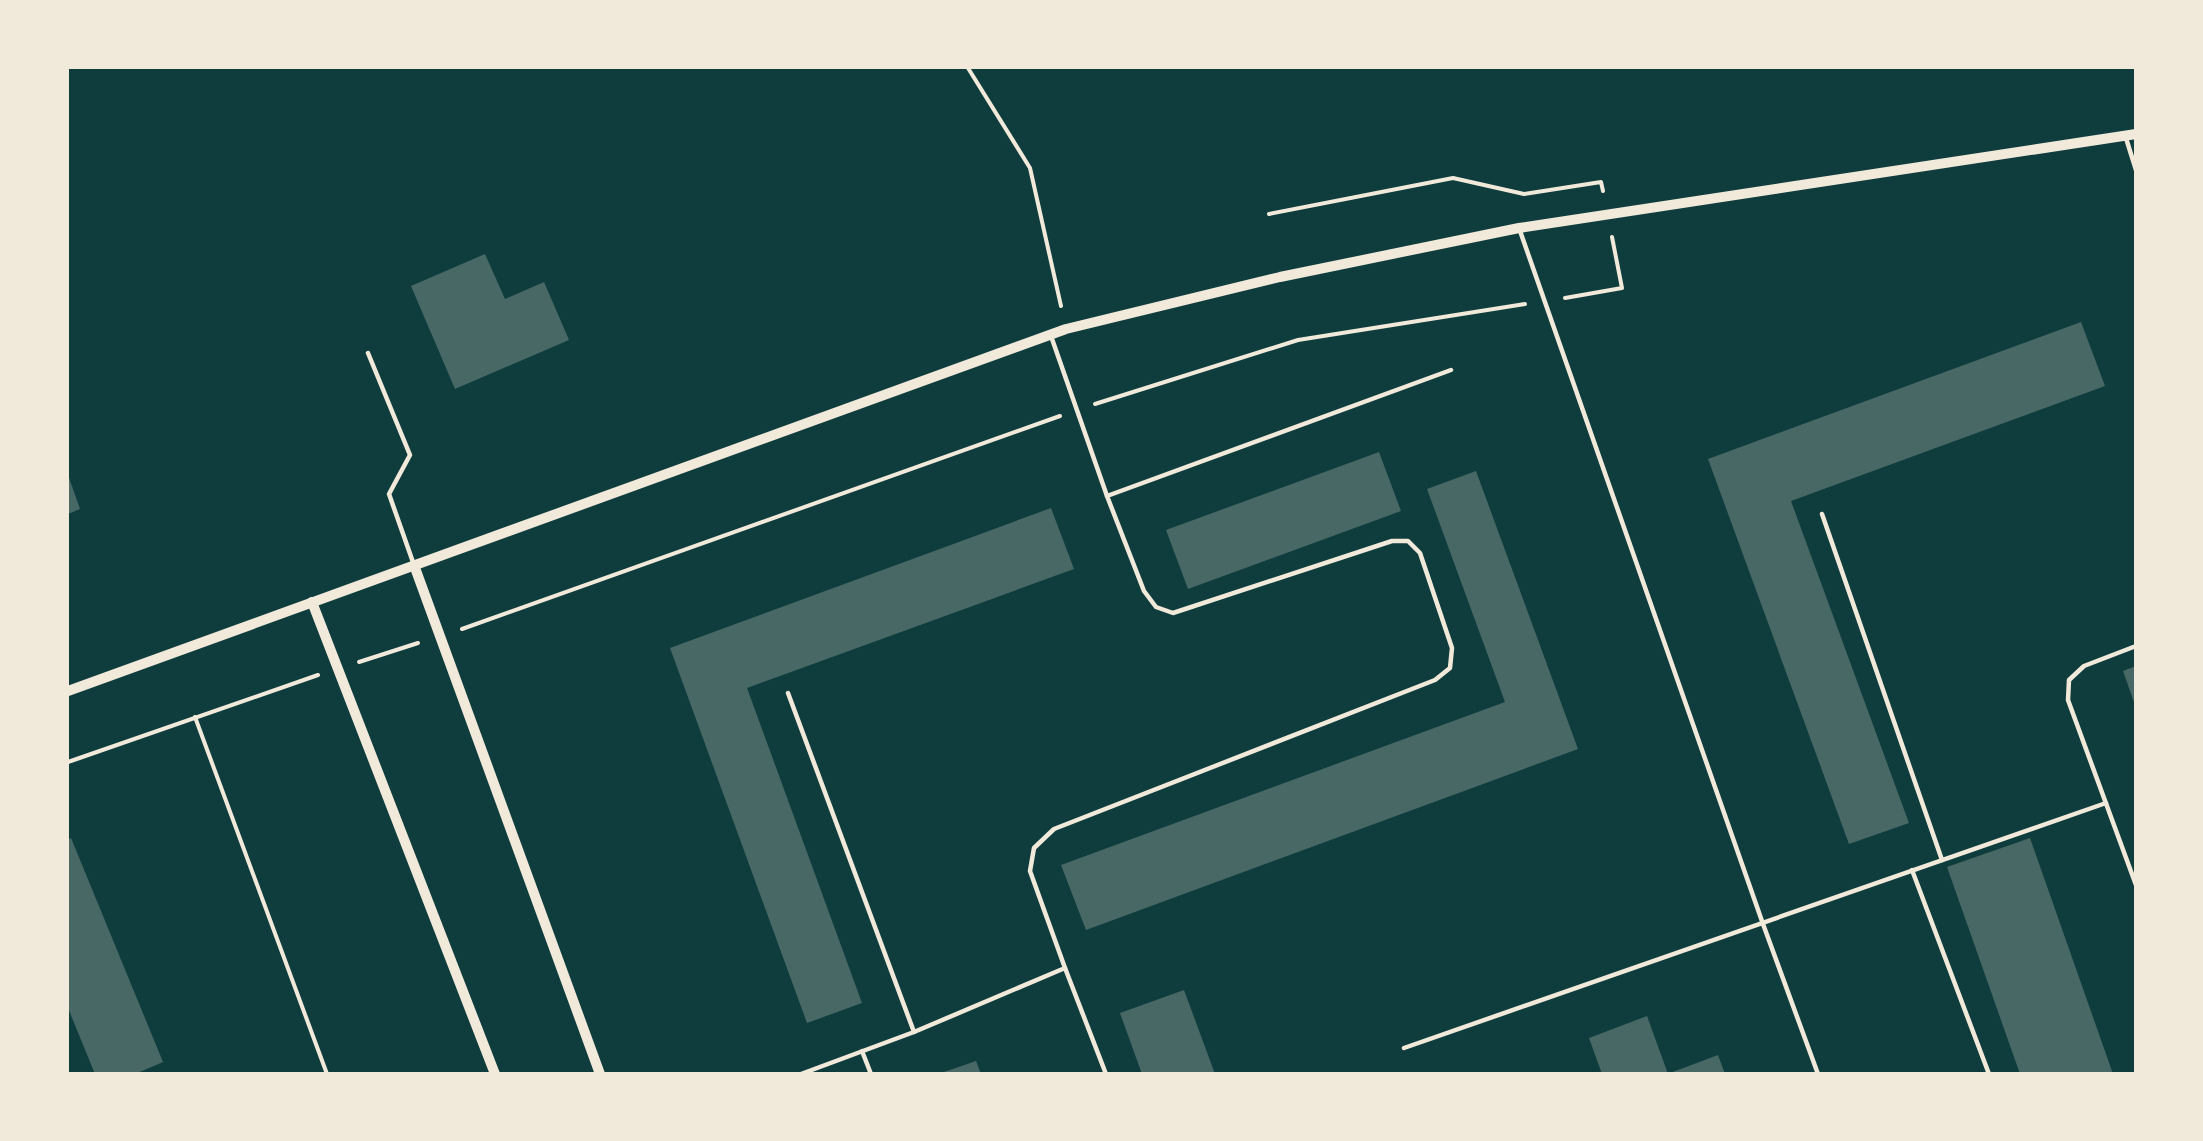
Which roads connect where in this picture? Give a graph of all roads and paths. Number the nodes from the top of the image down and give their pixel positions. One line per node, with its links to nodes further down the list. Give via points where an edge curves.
1 (968, 68): 8 (path, via 1030,168)
2 (2130, 135): 3 (lane); 5 (street)
3 (2136, 170)
4 (1269, 214): 5 (path, via 1453,178 1524,194 1601,182)
5 (1608, 215): 6 (street); 7 (path, via 1622,288)
6 (1519, 228): 7 (lane); 8 (street, via 1280,277)
7 (1544, 301): 12 (path, via 1298,340); 28 (lane)
8 (1066, 329): 9 (street)
9 (1050, 334): 12 (lane); 15 (street)
10 (368, 353): 15 (lane, via 410,455 389,494)
11 (1451, 370): 13 (lane)
12 (1077, 410): 13 (lane); 17 (path)
13 (1107, 496): 29 (lane, via 1144,591 1156,607 1173,613 1392,541 1408,541 1420,553 1452,648 1450,668 1435,680 1054,829 1034,848 1030,871)
14 (1822, 514): 25 (lane)
15 (414, 565): 16 (street); 17 (street)
16 (312, 602): 19 (street); 20 (street)
17 (440, 636): 19 (path); 35 (street)
18 (2136, 646): 24 (lane, via 2084,666 2069,680 2068,700)
19 (337, 669): 22 (path); 34 (street)
20 (68, 691)
21 (788, 693): 30 (lane)
22 (195, 717): 23 (path); 33 (path)
23 (68, 762)
24 (2106, 803): 25 (lane); 27 (lane)
25 (1942, 860): 26 (lane)
26 (1912, 870): 28 (lane); 40 (lane)
27 (2136, 885)
28 (1763, 924): 31 (lane); 39 (lane)
29 (1065, 968): 30 (lane); 38 (lane)
30 (914, 1032): 32 (lane)
31 (1404, 1048)
32 (862, 1051): 36 (lane); 37 (lane)
33 (327, 1074)
34 (495, 1074)
35 (600, 1074)
36 (801, 1074)
37 (871, 1074)
38 (1106, 1074)
39 (1818, 1074)
40 (1989, 1074)

